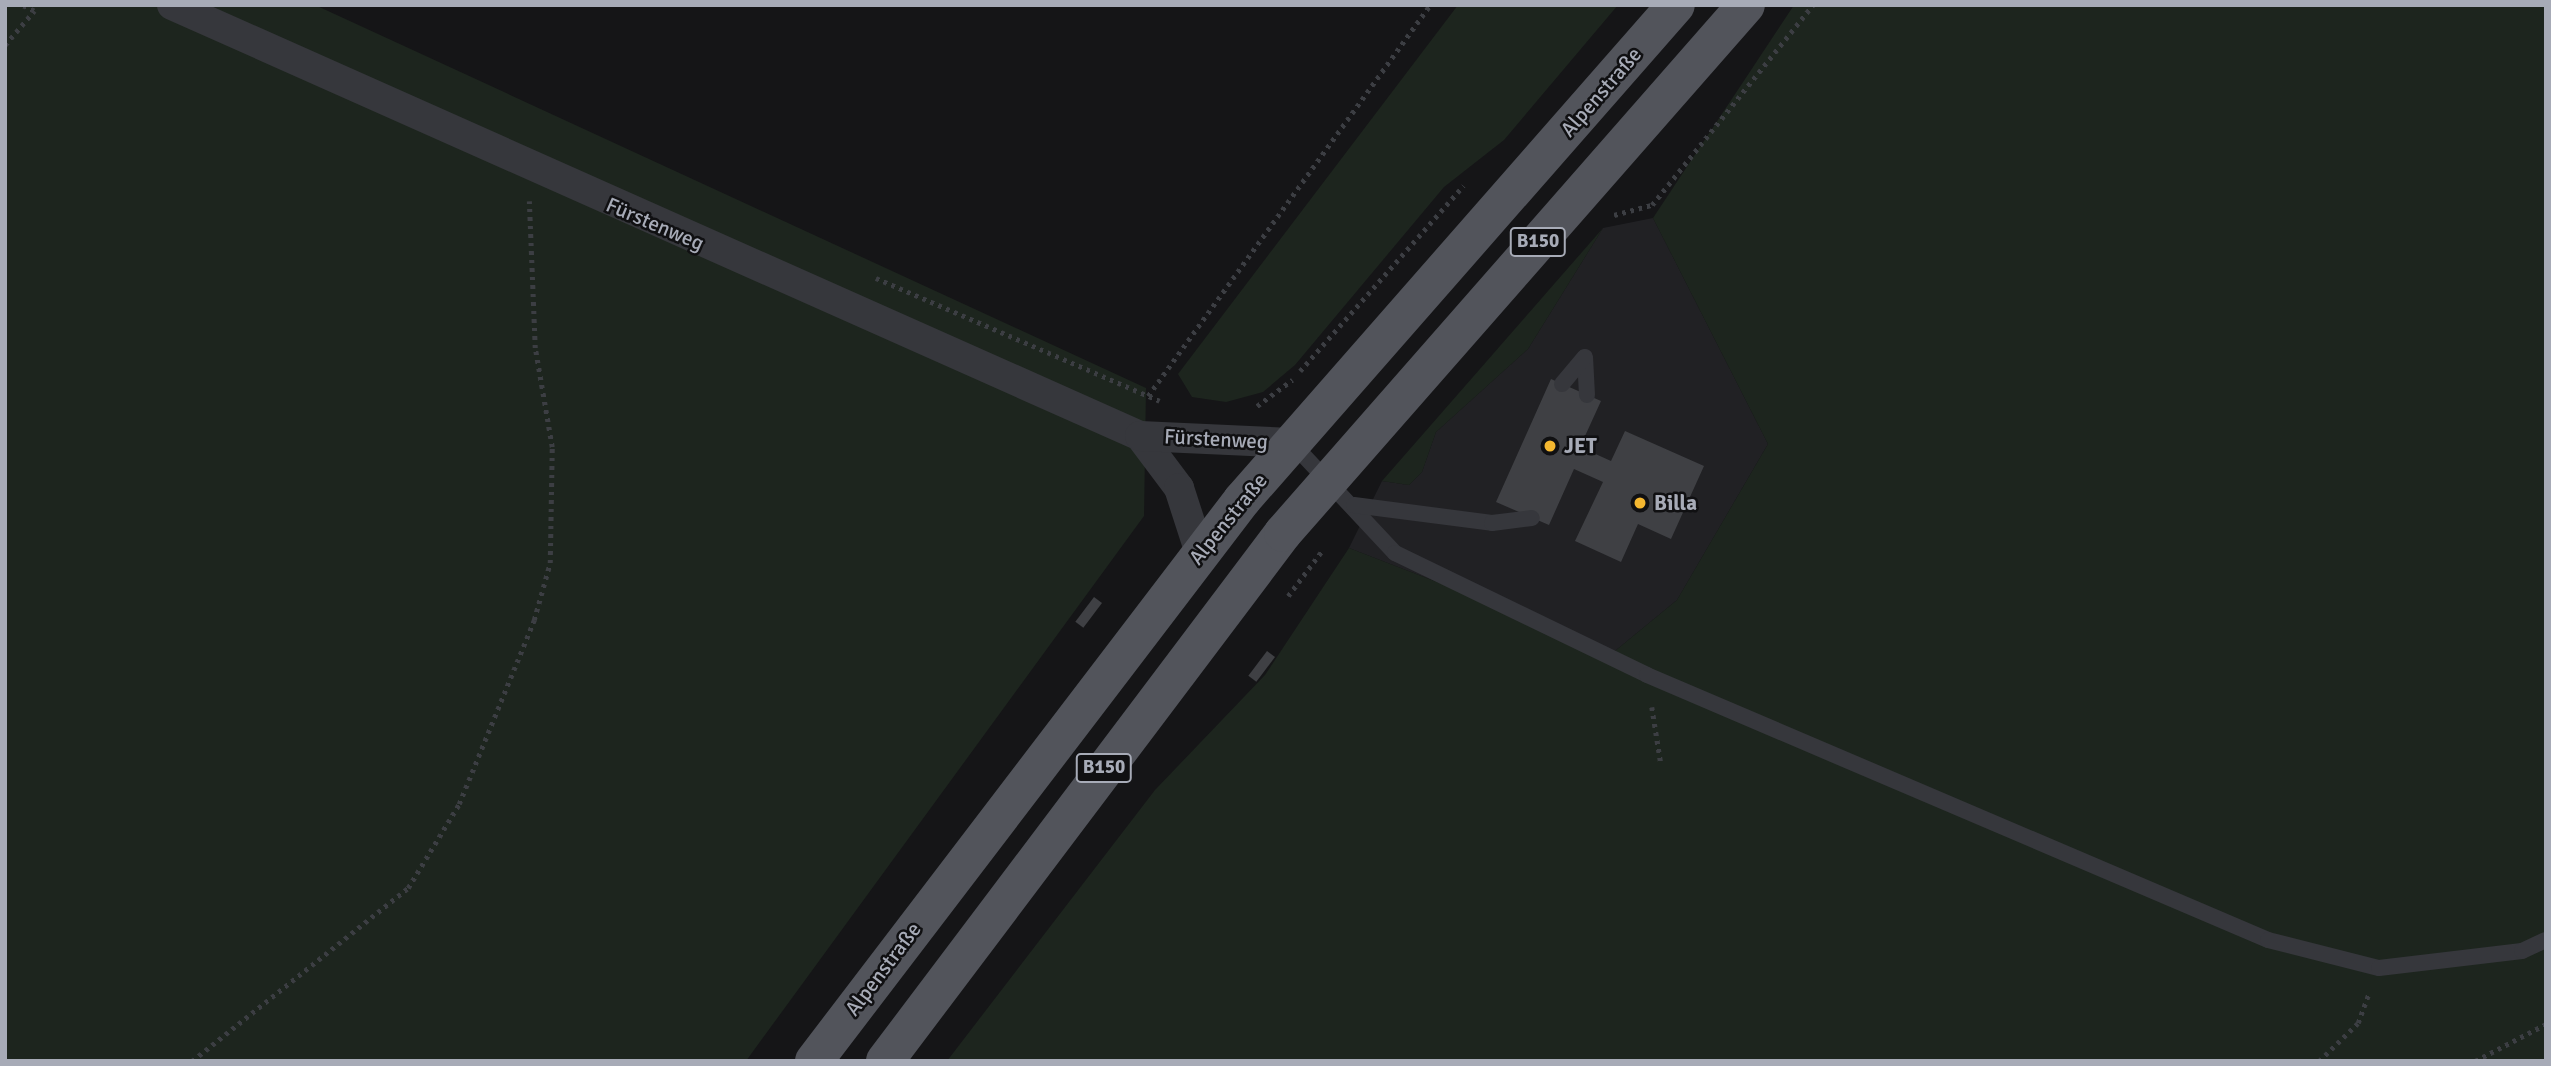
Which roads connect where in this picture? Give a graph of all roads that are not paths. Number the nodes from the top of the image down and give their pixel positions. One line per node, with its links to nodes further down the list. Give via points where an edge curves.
1 (172, 5): 6 (street, Fürstenweg, via 527,169)
2 (1676, 5): 7 (main road, Alpenstraße / B150)
3 (1745, 5): 8 (main road, B150)
4 (1562, 384): 5 (lane, via 1585,357)
5 (1587, 395)
6 (1133, 433): 7 (street, Fürstenweg); 12 (street, Fürstenweg, via 1179,488)
7 (1292, 443): 8 (lane); 12 (main road, Alpenstraße / B150)
8 (1342, 492): 11 (lane); 13 (lane, via 1395,552 1647,674 2268,940 2379,968 2522,951); 15 (main road, B150)
9 (1508, 506): 11 (lane)
10 (1532, 518): 11 (lane)
11 (1492, 523)
12 (1200, 553): 14 (main road, Alpenstraße / B150)
13 (2546, 940)
14 (814, 1061)
15 (884, 1061)

